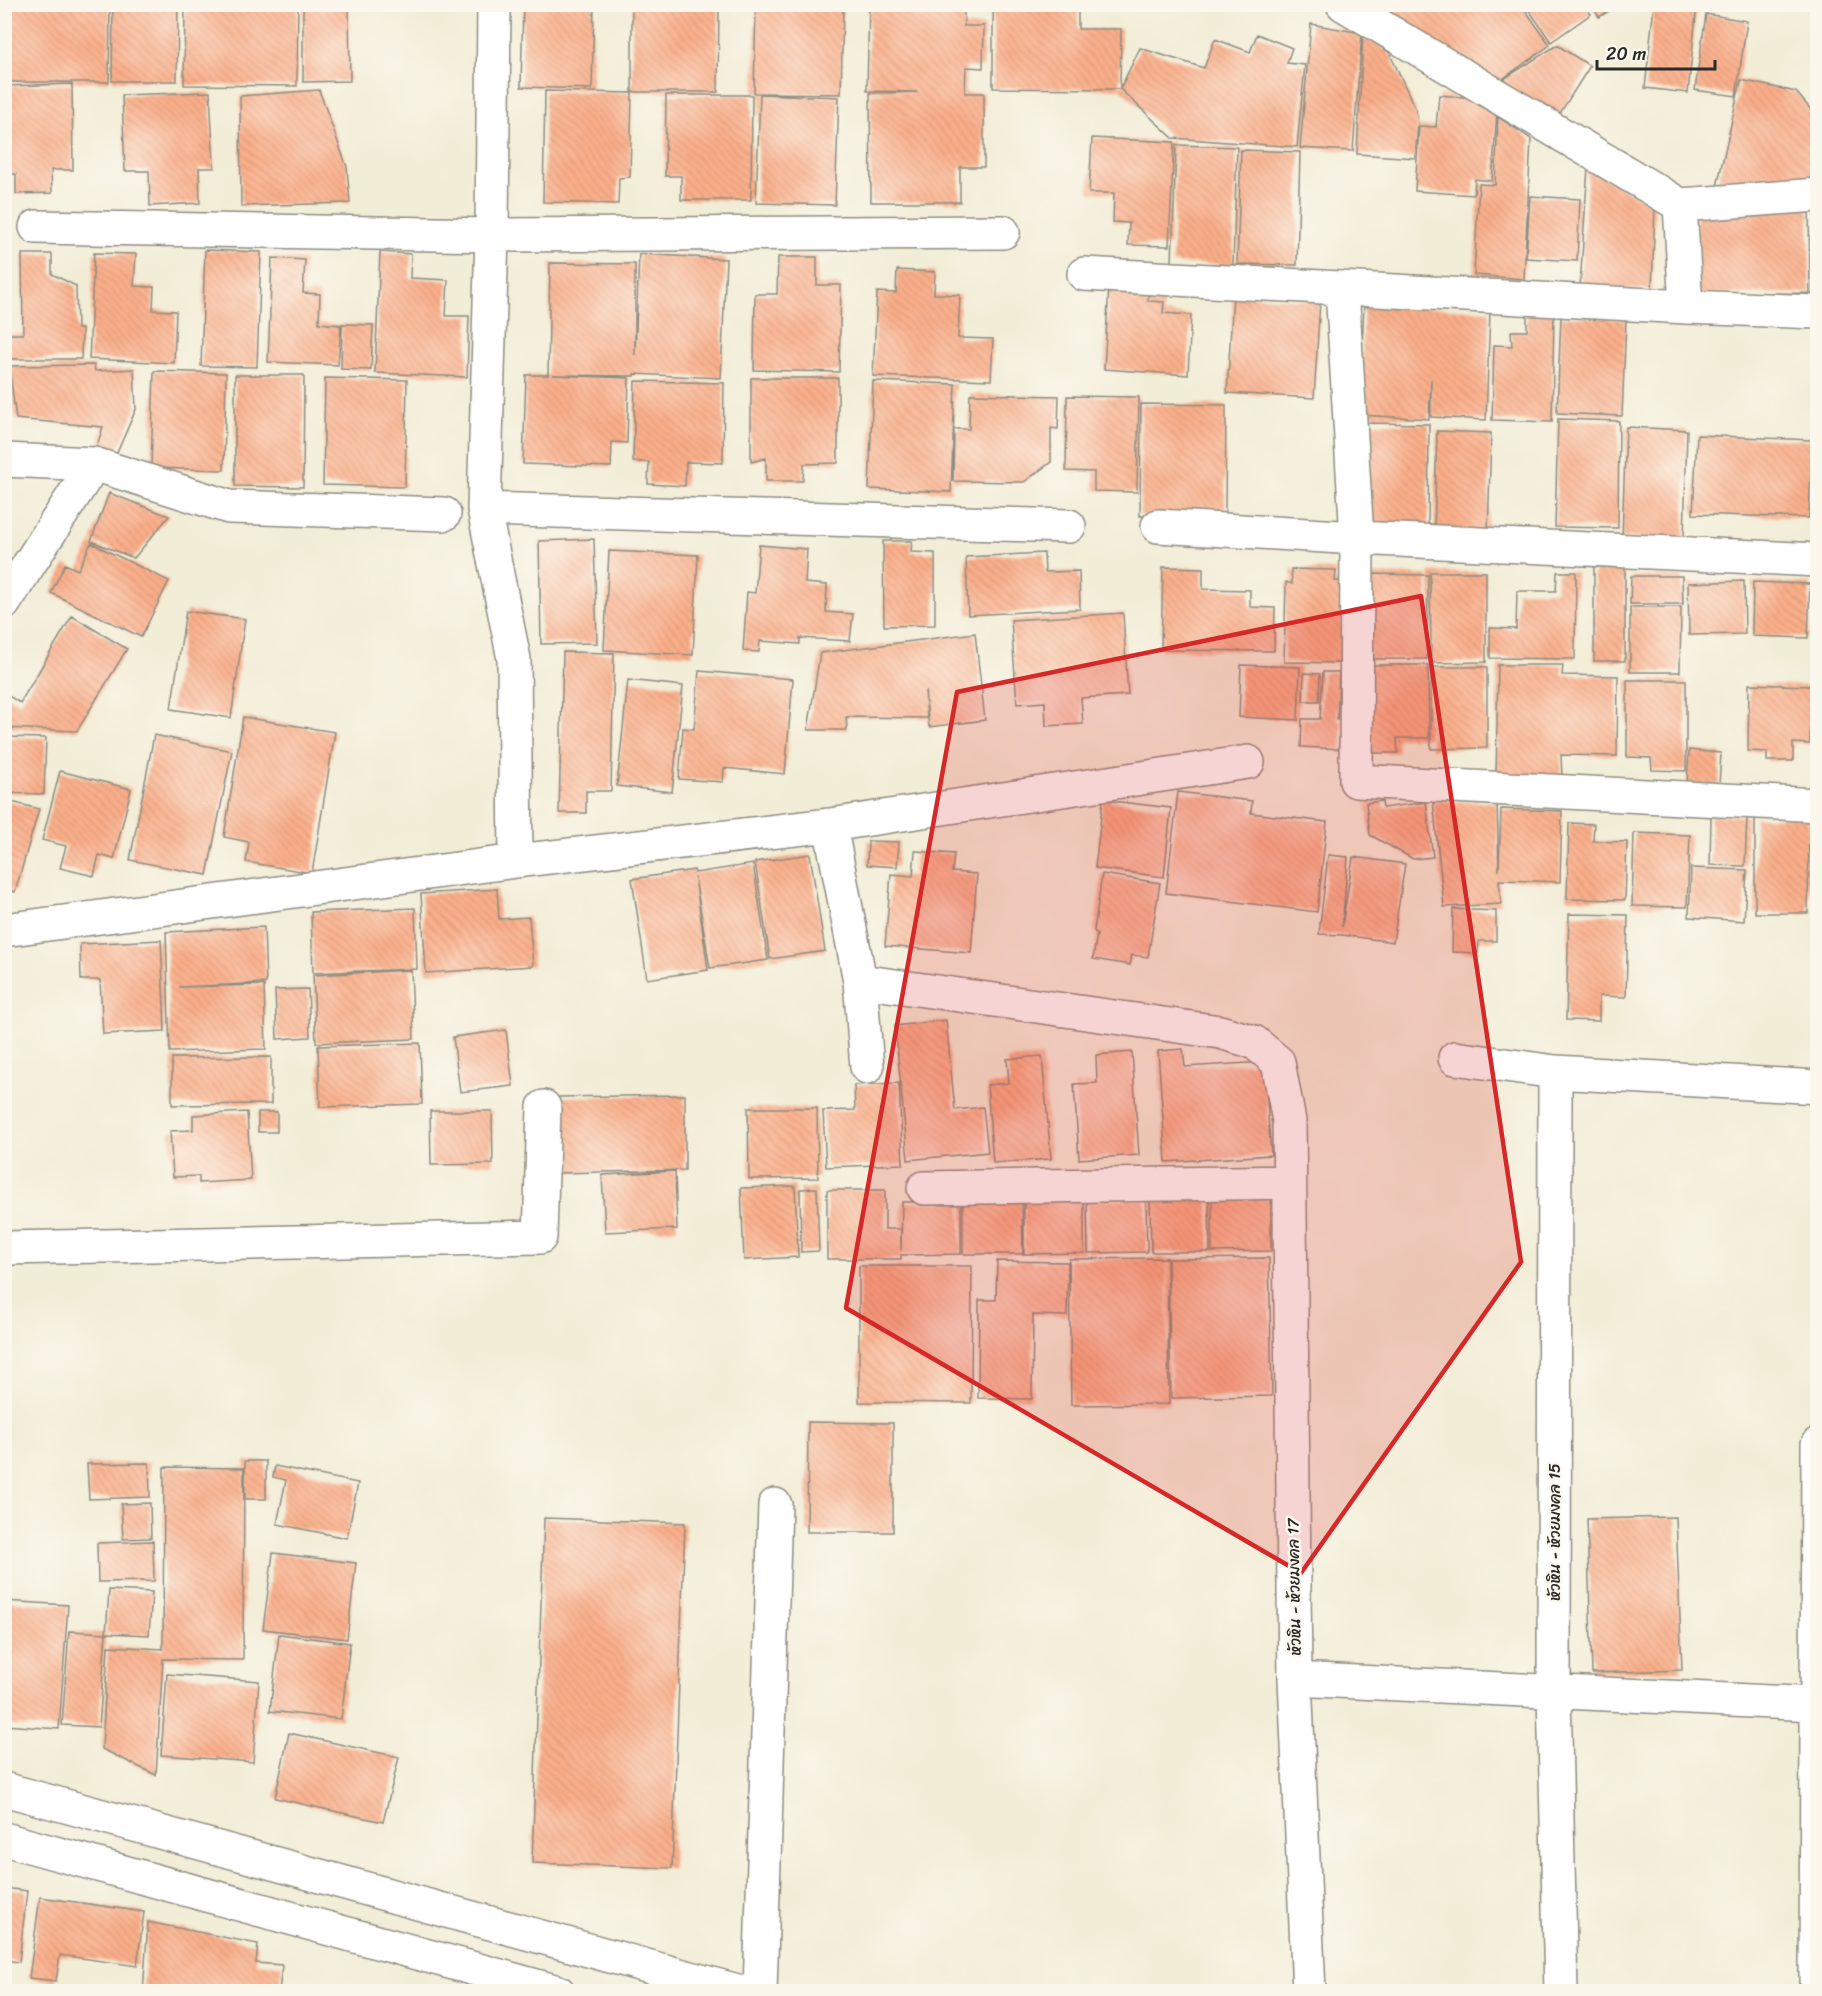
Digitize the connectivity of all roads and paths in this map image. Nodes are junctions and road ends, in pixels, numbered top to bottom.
1 (494, 4) edge
2 (1358, 8) edge
3 (1818, 195) edge
4 (1680, 205) junction
5 (36, 226) dead end
6 (1003, 231) dead end
7 (492, 235) junction
8 (1084, 274) dead end
9 (1342, 288) junction
10 (1686, 307) junction
11 (1818, 312) edge
12 (6, 453) edge
13 (94, 464) junction
14 (484, 509) junction
15 (444, 514) dead end
16 (1069, 526) dead end
17 (1158, 526) dead end
18 (1357, 538) junction
19 (1818, 560) edge
20 (4, 603) edge
21 (1248, 762) dead end
22 (1818, 805) edge
23 (830, 825) junction
24 (516, 861) junction
25 (4, 930) edge
26 (860, 981) junction
27 (1455, 1058) dead end
28 (867, 1067) dead end
29 (1555, 1072) junction
30 (1818, 1087) edge
31 (544, 1107) dead end
32 (1289, 1182) junction
33 (924, 1188) dead end
34 (4, 1248) edge
35 (1818, 1444) edge
36 (775, 1505) dead end
37 (1295, 1679) junction
38 (1554, 1691) junction
39 (1815, 1704) junction
40 (4, 1789) edge
41 (4, 1839) edge
42 (558, 1992) edge
43 (741, 1992) edge
44 (760, 1992) edge
45 (1309, 1992) edge
46 (1562, 1992) edge
47 (1815, 1992) edge

1 - 7 street
2 - 4 street
3 - 4 street
4 - 10 street
5 - 7 street
6 - 7 street
7 - 14 street
8 - 9 street
9 - 10 street
9 - 18 street
10 - 11 street
12 - 13 street
13 - 15 street
13 - 20 street
14 - 16 street
14 - 24 street
17 - 18 street
18 - 19 street
18 - 22 street
21 - 23 street
23 - 24 street
23 - 26 street
24 - 25 street
26 - 28 street
26 - 32 street, หัวหิน - ห้วยมงคล 17
27 - 29 street
29 - 30 street
29 - 38 street, หัวหิน - ห้วยมงคล 15
31 - 34 street
32 - 33 street
32 - 37 street, หัวหิน - ห้วยมงคล 17
35 - 39 street
36 - 44 street
37 - 38 street
37 - 45 street, หัวหิน - ห้วยมงคล 17
38 - 39 street
38 - 46 street, หัวหิน - ห้วยมงคล 15
39 - 47 street
40 - 43 street
41 - 42 street

